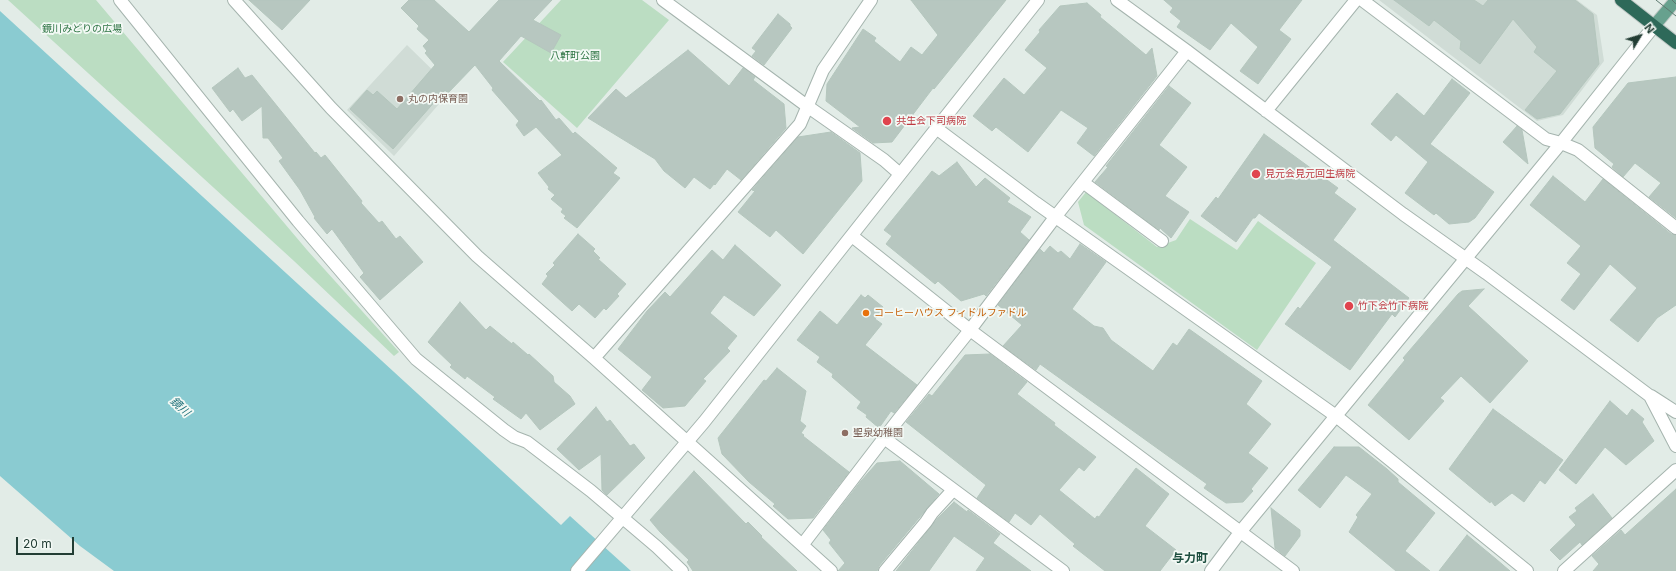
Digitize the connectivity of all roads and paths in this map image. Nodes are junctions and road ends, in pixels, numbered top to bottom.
1 (120, 0) edge
2 (234, 0) edge
3 (663, 0) edge
4 (872, 0) edge
5 (1038, 0) edge
6 (1117, 0) edge
7 (1356, 0) edge
8 (1362, 0) edge
9 (1621, 0) edge
10 (1676, 0) edge
11 (1654, 26) junction
12 (1676, 43) edge
13 (1187, 51) junction
14 (807, 106) junction
15 (1266, 110) junction
16 (936, 128) junction
17 (1561, 143) junction
18 (900, 174) junction
19 (1084, 182) junction
20 (1056, 216) junction
21 (1676, 228) edge
22 (852, 236) junction
23 (1162, 240) dead end
24 (1466, 259) junction
25 (970, 330) junction
26 (594, 358) junction
27 (1650, 396) junction
28 (1676, 412) edge
29 (1336, 416) junction
30 (884, 438) junction
31 (688, 443) junction
32 (1676, 446) edge
33 (1676, 470) edge
34 (953, 490) junction
35 (623, 519) junction
36 (1241, 531) junction
37 (802, 544) junction
38 (577, 571) edge
39 (682, 571) edge
40 (831, 571) edge
41 (885, 571) edge
42 (1063, 571) edge
43 (1211, 571) edge
44 (1293, 571) edge
45 (1527, 571) edge
46 (1564, 571) edge

1 - 35 street
2 - 26 street
3 - 14 street
4 - 14 street
5 - 16 street
6 - 13 street
7 - 15 street
8 - 17 street
9 - 11 highway
10 - 11 main road
11 - 12 highway
11 - 17 street
13 - 15 street
13 - 19 street
14 - 18 street
14 - 26 street
15 - 24 street
16 - 18 street
16 - 20 street
17 - 21 street
17 - 24 street
18 - 22 street
19 - 20 street
19 - 23 street
20 - 25 street
20 - 29 street
22 - 25 street
22 - 31 street
24 - 27 street
24 - 29 street
25 - 30 street
25 - 36 street
26 - 31 street
27 - 28 street
27 - 32 street
29 - 36 street
29 - 45 street
30 - 34 street
30 - 37 street
31 - 35 street
31 - 37 street
33 - 46 street
34 - 41 street
34 - 42 street
35 - 38 street
35 - 39 street
36 - 43 street
36 - 44 street
37 - 40 street

